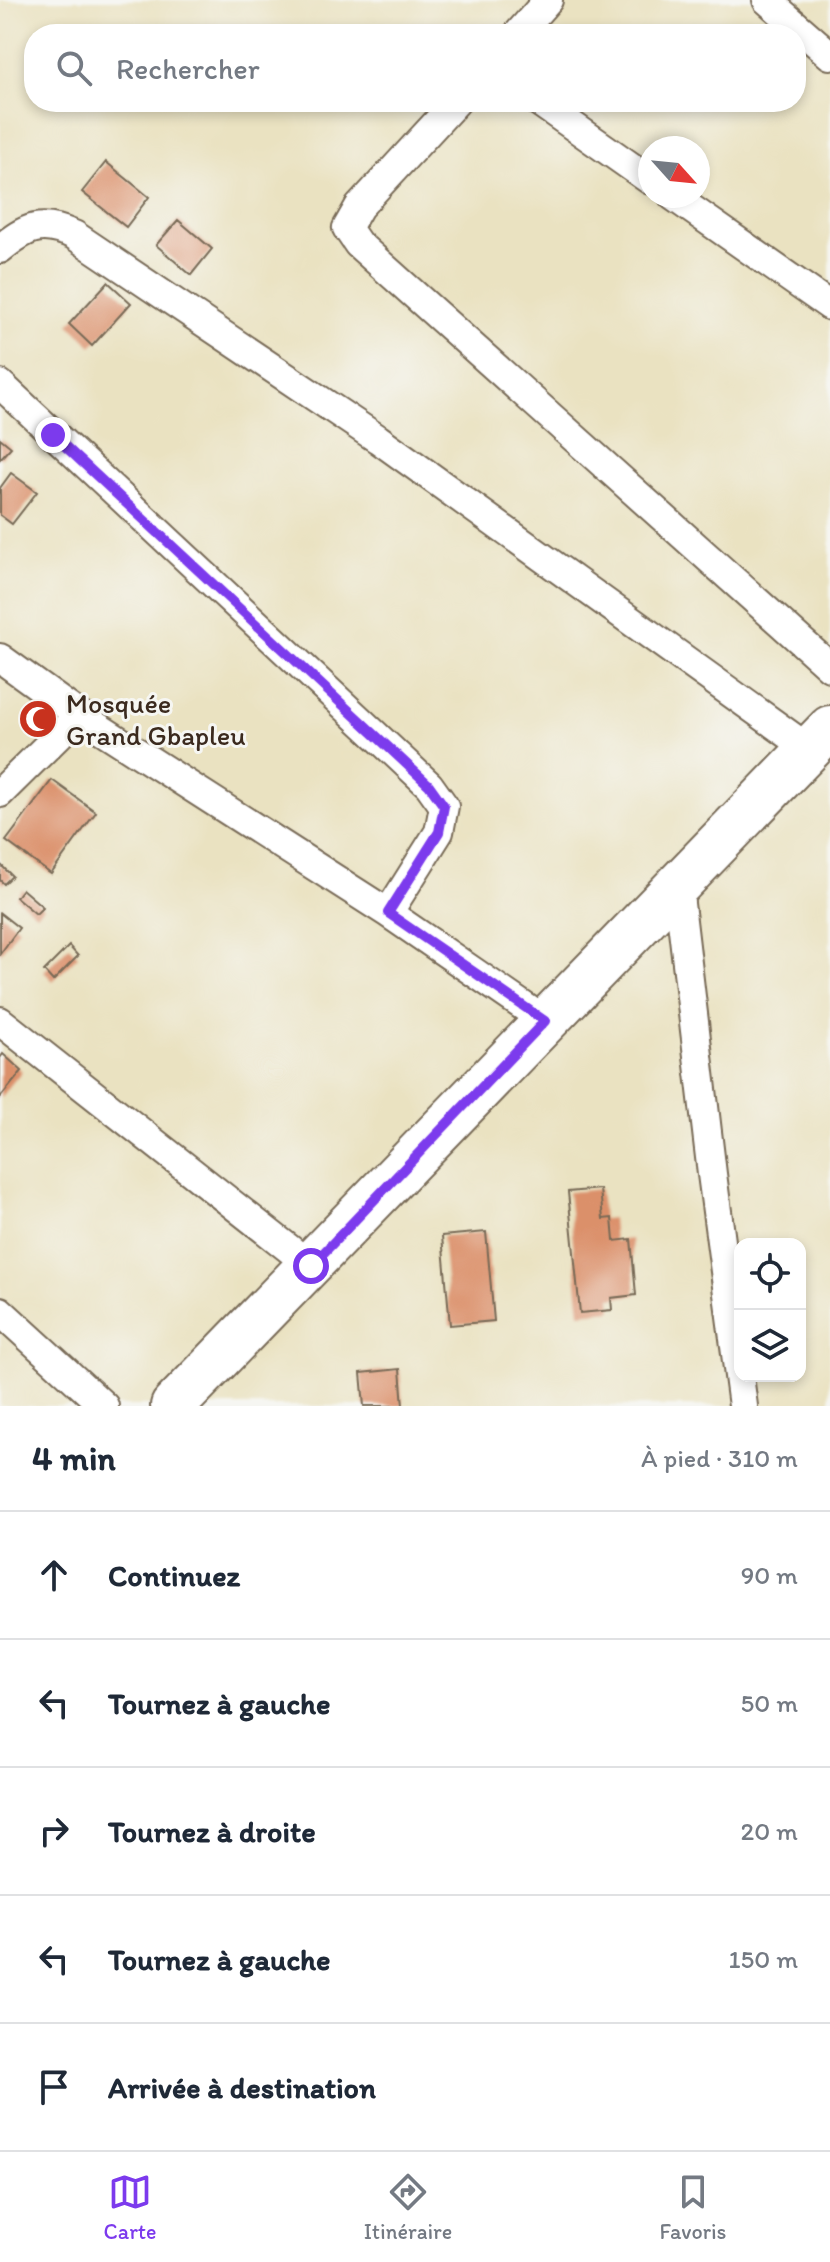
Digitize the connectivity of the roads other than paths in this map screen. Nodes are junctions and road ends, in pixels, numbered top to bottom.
1 (548, 0) edge
2 (767, 0) edge
3 (527, 24) edge
4 (794, 24) edge
5 (806, 34) edge
6 (830, 55) edge
7 (447, 112) edge
8 (553, 112) edge
9 (638, 172) edge
10 (690, 208) edge
11 (0, 249) edge
12 (830, 306) edge
13 (0, 384) edge
14 (0, 658) edge
15 (830, 667) edge
16 (79, 715) junction
17 (819, 738) edge
18 (0, 793) edge
19 (678, 887) junction
20 (388, 913) junction
21 (0, 1021) edge
22 (545, 1021) junction
23 (311, 1266) junction
24 (0, 1311) edge
25 (104, 1406) edge
26 (173, 1406) edge
27 (743, 1406) edge

1 - 3 street
2 - 4 street
5 - 6 street
7 - 15 street
8 - 9 street
10 - 12 street
11 - 17 street
13 - 20 street
14 - 16 street
16 - 18 street
16 - 20 street
17 - 19 main road
19 - 22 main road
19 - 27 street
20 - 22 street
21 - 23 street
22 - 23 main road
23 - 26 main road
24 - 25 street

